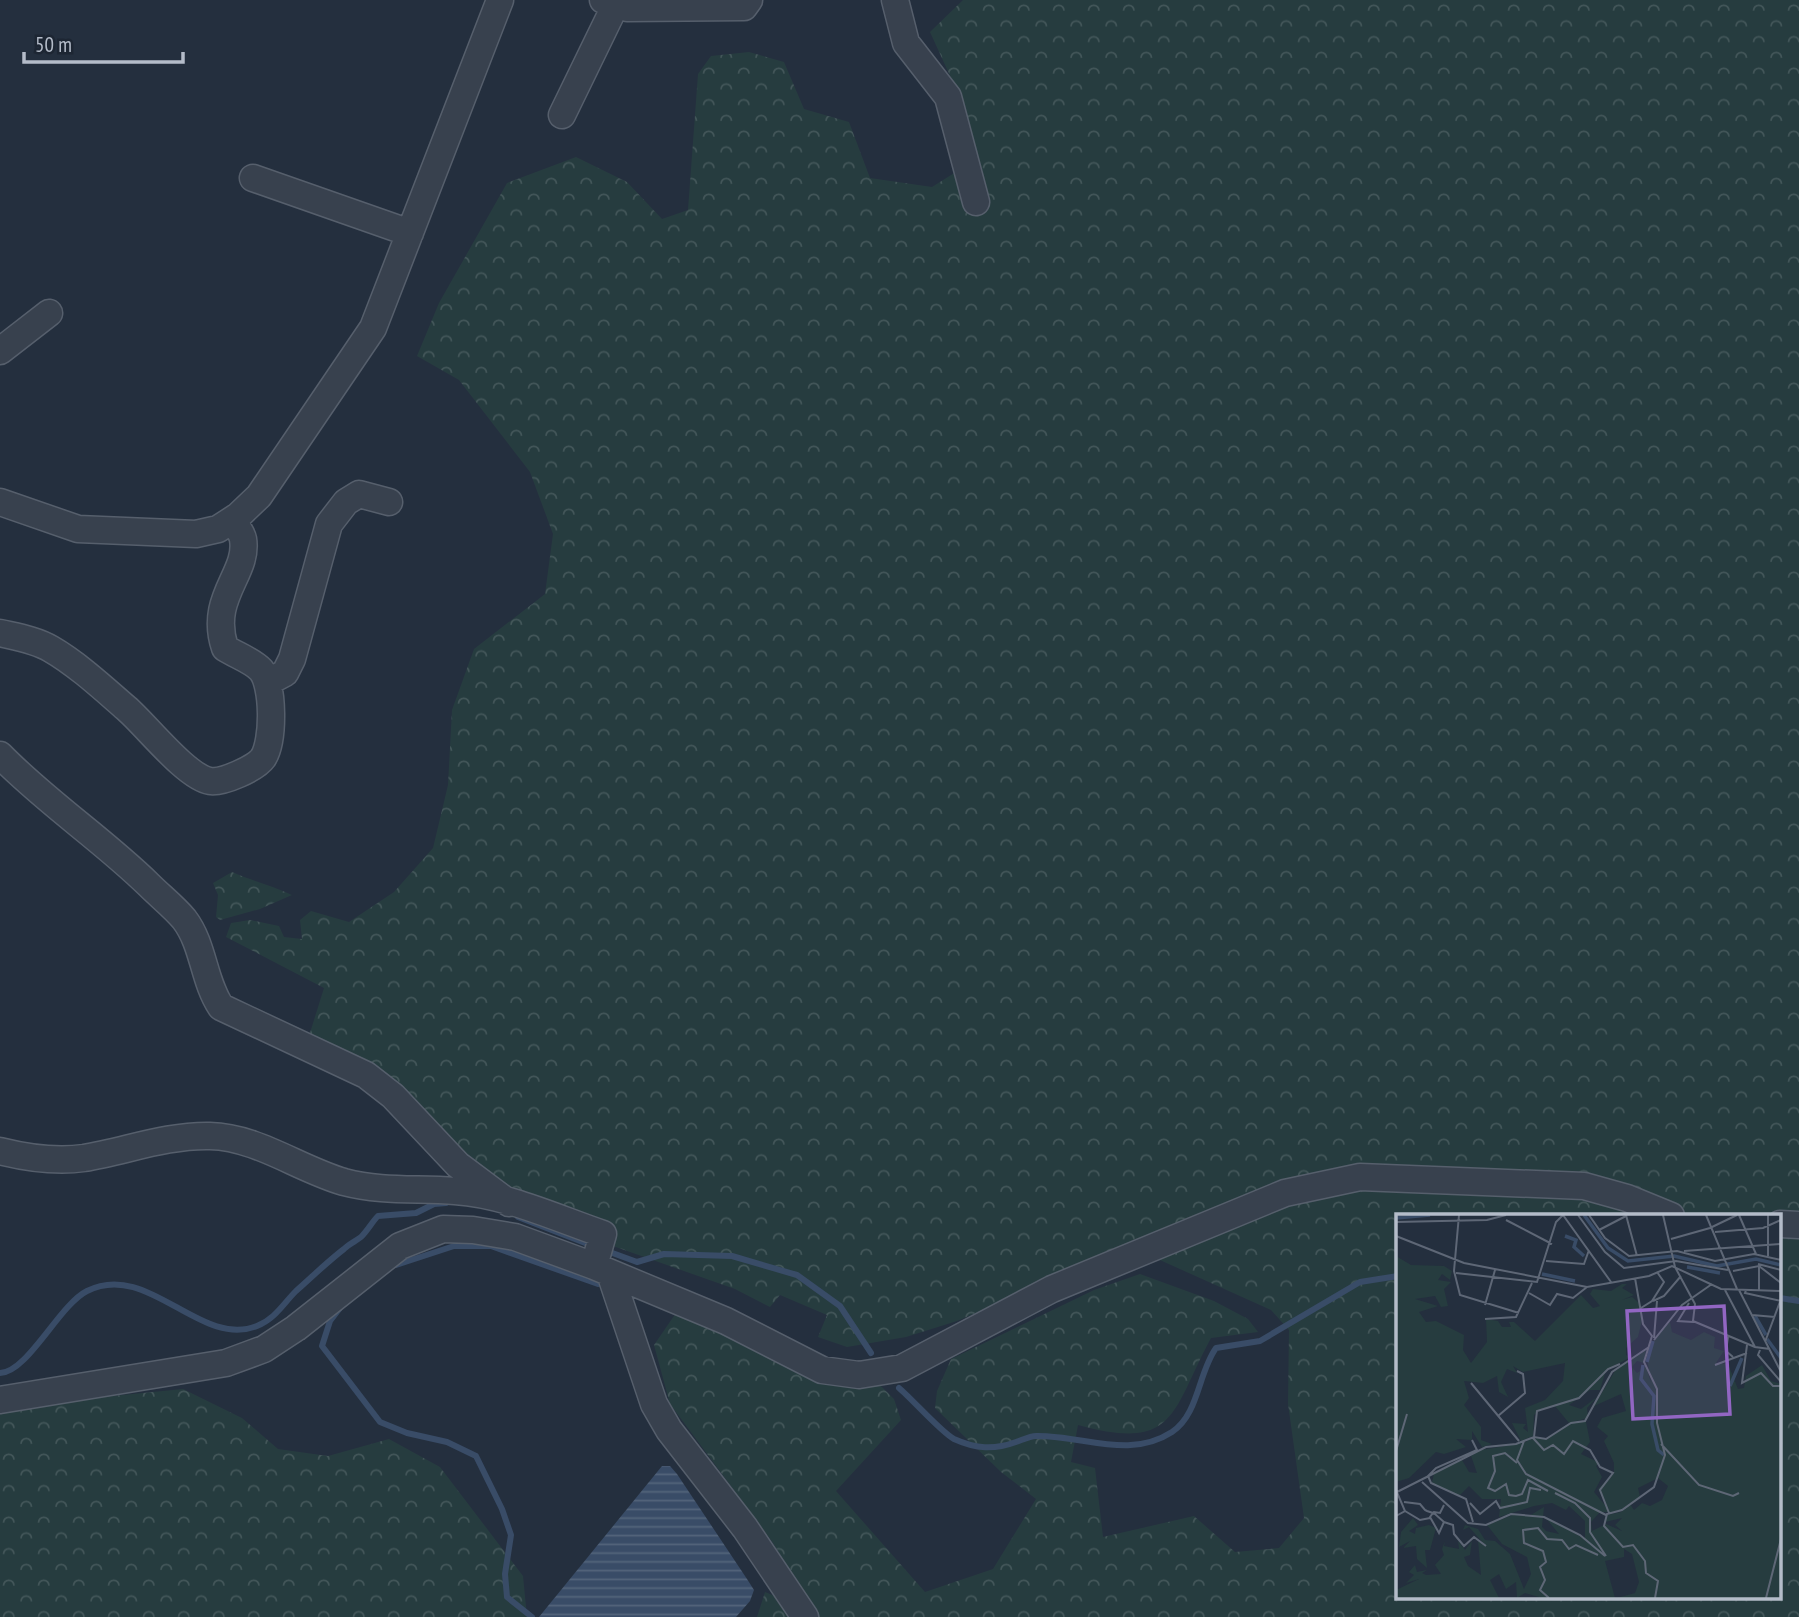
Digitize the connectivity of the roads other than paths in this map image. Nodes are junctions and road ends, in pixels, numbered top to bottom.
1 (500, 0) edge
2 (749, 0) edge
3 (895, 0) edge
4 (610, 2) edge
5 (562, 115) dead end
6 (253, 178) dead end
7 (976, 202) dead end
8 (410, 233) junction
9 (49, 313) dead end
10 (0, 351) edge
11 (0, 502) edge
12 (389, 502) dead end
13 (232, 520) junction
14 (0, 633) edge
15 (268, 682) junction
16 (0, 755) edge
17 (0, 1151) edge
18 (509, 1203) junction
19 (428, 1209) junction
20 (1666, 1214) edge
21 (601, 1258) junction
22 (0, 1400) edge
23 (805, 1617) edge

1 - 8 street
2 - 4 street
3 - 7 street
4 - 5 street
6 - 8 street
8 - 13 street
9 - 10 street
11 - 13 street
12 - 15 street
13 - 15 street
14 - 15 street
16 - 18 street
17 - 19 street
18 - 19 street
18 - 21 street
19 - 21 street
19 - 22 street
20 - 21 street
21 - 23 street

